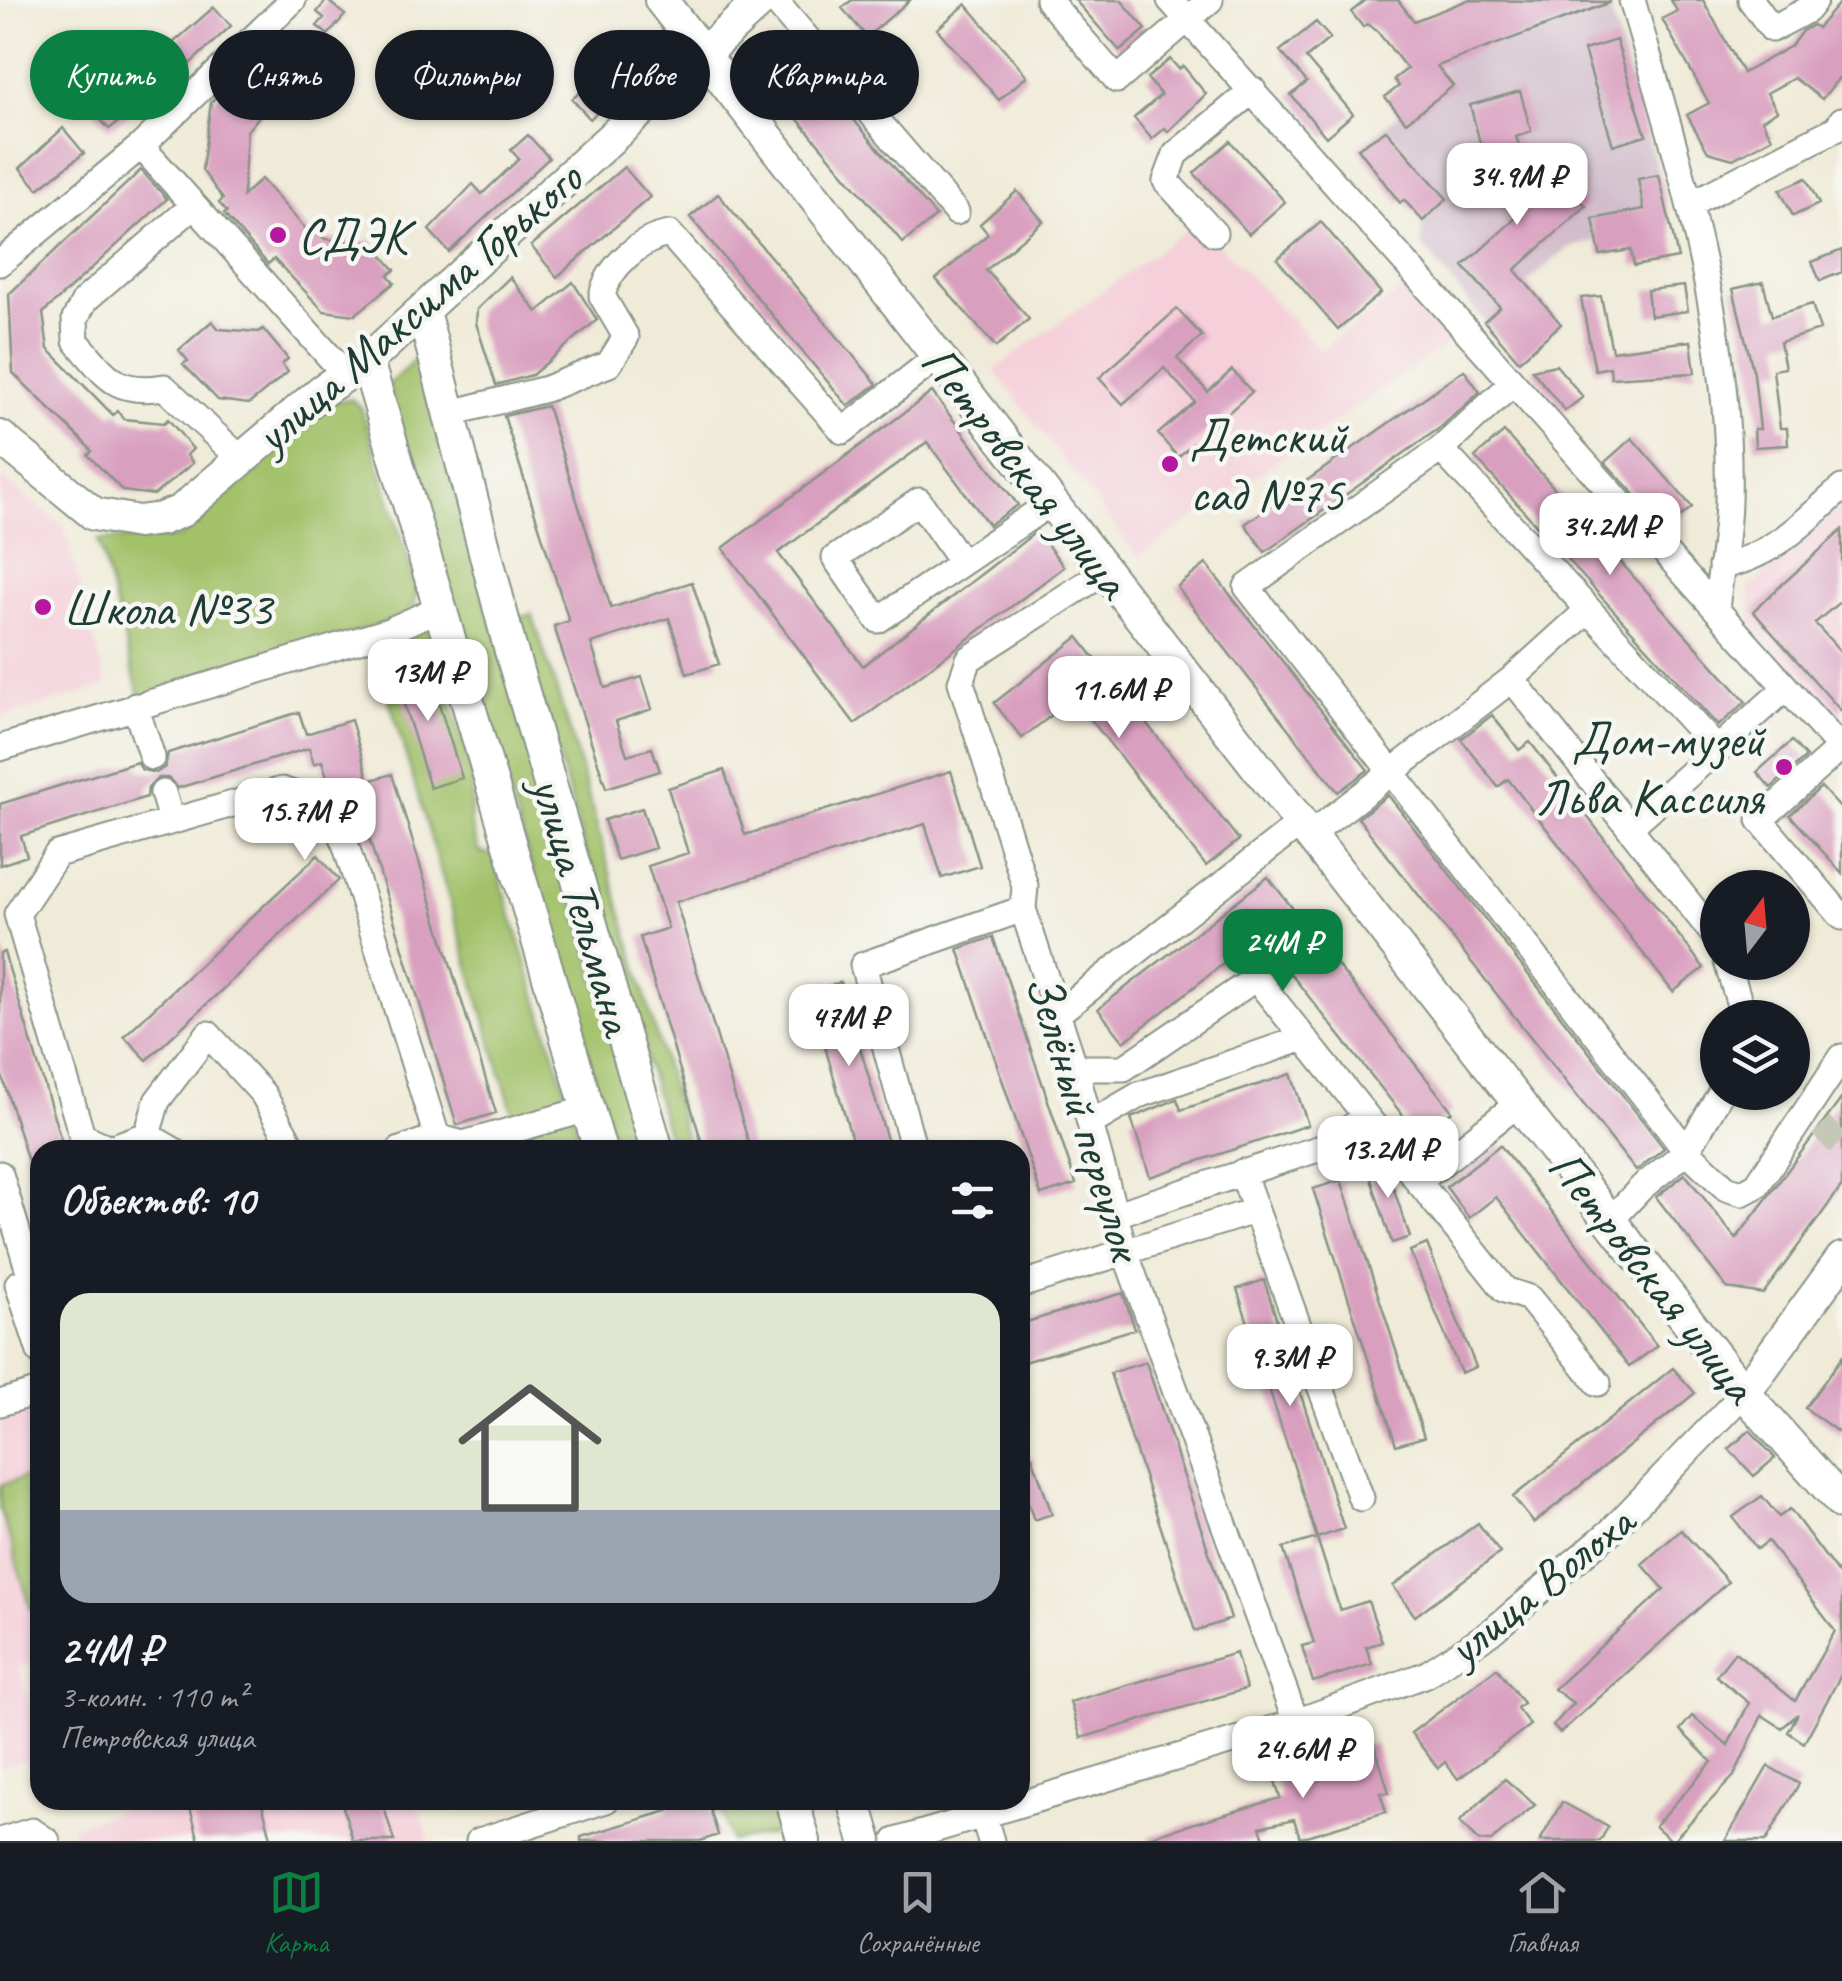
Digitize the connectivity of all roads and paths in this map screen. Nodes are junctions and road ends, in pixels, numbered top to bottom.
1 (293, 0) edge
2 (661, 0) edge
3 (762, 0) edge
4 (774, 0) edge
5 (1048, 0) edge
6 (1210, 0) edge
7 (1632, 0) edge
8 (1752, 0) edge
9 (1815, 0) edge
10 (1179, 9) edge
11 (684, 30) edge
12 (710, 45) edge
13 (710, 65) edge
14 (1252, 90) junction
15 (629, 120) edge
16 (1842, 120) edge
17 (141, 146) junction
18 (1691, 204) junction
19 (192, 207) junction
20 (956, 212) dead end
21 (1214, 233) dead end
22 (0, 263) edge
23 (424, 311) junction
24 (937, 357) junction
25 (356, 368) junction
26 (1513, 382) junction
27 (447, 414) junction
28 (0, 437) edge
29 (1440, 450) junction
30 (240, 459) junction
31 (1842, 488) edge
32 (1052, 502) junction
33 (962, 564) junction
34 (1721, 566) junction
35 (1106, 571) junction
36 (440, 608) junction
37 (1716, 609) junction
38 (1586, 612) junction
39 (1512, 679) junction
40 (1786, 688) junction
41 (136, 706) junction
42 (0, 748) edge
43 (1841, 749) edge
44 (1718, 750) junction
45 (152, 757) dead end
46 (1394, 773) junction
47 (163, 792) dead end
48 (171, 820) junction
49 (1631, 826) junction
50 (1305, 829) junction
51 (1023, 909) junction
52 (1700, 916) edge
53 (1842, 917) edge
54 (1057, 1014) junction
55 (1304, 1038) junction
56 (1842, 1057) edge
57 (1075, 1068) junction
58 (1519, 1103) junction
59 (588, 1109) junction
60 (1711, 1110) edge
61 (1366, 1116) junction
62 (1090, 1122) junction
63 (146, 1134) junction
64 (437, 1137) junction
65 (91, 1140) edge
66 (131, 1140) edge
67 (156, 1140) edge
68 (288, 1140) edge
69 (430, 1140) edge
70 (448, 1140) edge
71 (476, 1140) edge
72 (597, 1140) edge
73 (654, 1140) edge
74 (911, 1140) edge
75 (1687, 1151) junction
76 (1242, 1172) junction
77 (0, 1174) edge
78 (1418, 1182) junction
79 (1254, 1212) junction
80 (1116, 1214) junction
81 (1610, 1221) junction
82 (1125, 1252) junction
83 (1842, 1259) edge
84 (22, 1281) edge
85 (1030, 1282) edge
86 (30, 1313) edge
87 (1598, 1383) dead end
88 (1744, 1393) junction
89 (30, 1395) edge
90 (0, 1403) edge
91 (1361, 1498) dead end
92 (1842, 1503) edge
93 (1296, 1722) junction
94 (1030, 1801) edge
95 (539, 1810) edge
96 (795, 1810) edge
97 (857, 1810) edge
98 (1000, 1810) edge
99 (983, 1815) junction
100 (0, 1841) edge
101 (47, 1841) edge
102 (479, 1841) edge
103 (804, 1841) edge
104 (866, 1841) edge
105 (896, 1841) edge
106 (991, 1841) edge

1 - 17 street
2 - 11 main road, Петровская улица
3 - 12 main road, улица Максима Горького
4 - 20 street
5 - 10 street
6 - 10 street
7 - 18 street
8 - 9 street
10 - 14 street
13 - 24 main road, Петровская улица
14 - 21 street
14 - 26 street
15 - 23 main road, улица Максима Горького
16 - 18 street
17 - 19 street
17 - 22 street
18 - 34 street
19 - 25 street
19 - 30 street
23 - 25 main road, улица Максима Горького
23 - 27 main road, улица Тельмана
24 - 27 street
24 - 32 main road, Петровская улица
25 - 30 main road, улица Максима Горького
25 - 36 main road, улица Тельмана
26 - 29 street
26 - 37 street
27 - 73 main road, улица Тельмана
28 - 30 main road, улица Максима Горького
29 - 38 street
29 - 46 street
31 - 34 street
32 - 33 street
32 - 35 main road, Петровская улица
33 - 33 street
34 - 37 street
35 - 50 main road, Петровская улица
35 - 51 street, Зелёный переулок
36 - 41 street
36 - 59 main road, улица Тельмана
37 - 40 street
38 - 39 street
38 - 44 street
39 - 46 street
39 - 49 street
40 - 43 street
40 - 44 street
41 - 42 street
41 - 45 street
43 - 53 street
44 - 49 street
46 - 50 street
46 - 75 street
47 - 48 street
48 - 64 street
48 - 65 street
49 - 52 street
50 - 54 street
50 - 58 main road, Петровская улица
51 - 54 street, Зелёный переулок
51 - 74 street
54 - 57 street, Зелёный переулок
55 - 57 street
55 - 61 street
55 - 62 street
56 - 75 street
57 - 62 street, Зелёный переулок
58 - 78 street
58 - 81 main road, Петровская улица
59 - 71 street
59 - 72 main road, улица Тельмана
60 - 75 street
61 - 76 street
61 - 78 street
62 - 80 street, Зелёный переулок
63 - 66 street
63 - 67 street
63 - 68 street
64 - 69 street
64 - 70 street
75 - 81 street
76 - 79 street
76 - 80 street
77 - 84 street
78 - 87 street
79 - 82 street
79 - 91 street
80 - 82 street, Зелёный переулок
81 - 88 main road, Петровская улица
82 - 85 street
82 - 93 street, Зелёный переулок
83 - 88 main road
84 - 86 street
88 - 92 main road, Петровская улица
88 - 93 street, улица Волоха
89 - 90 street
93 - 94 street, улица Волоха
95 - 102 street
96 - 103 main road
97 - 104 main road
98 - 99 street, улица Волоха
99 - 105 street, улица Волоха
99 - 106 street
100 - 101 street

